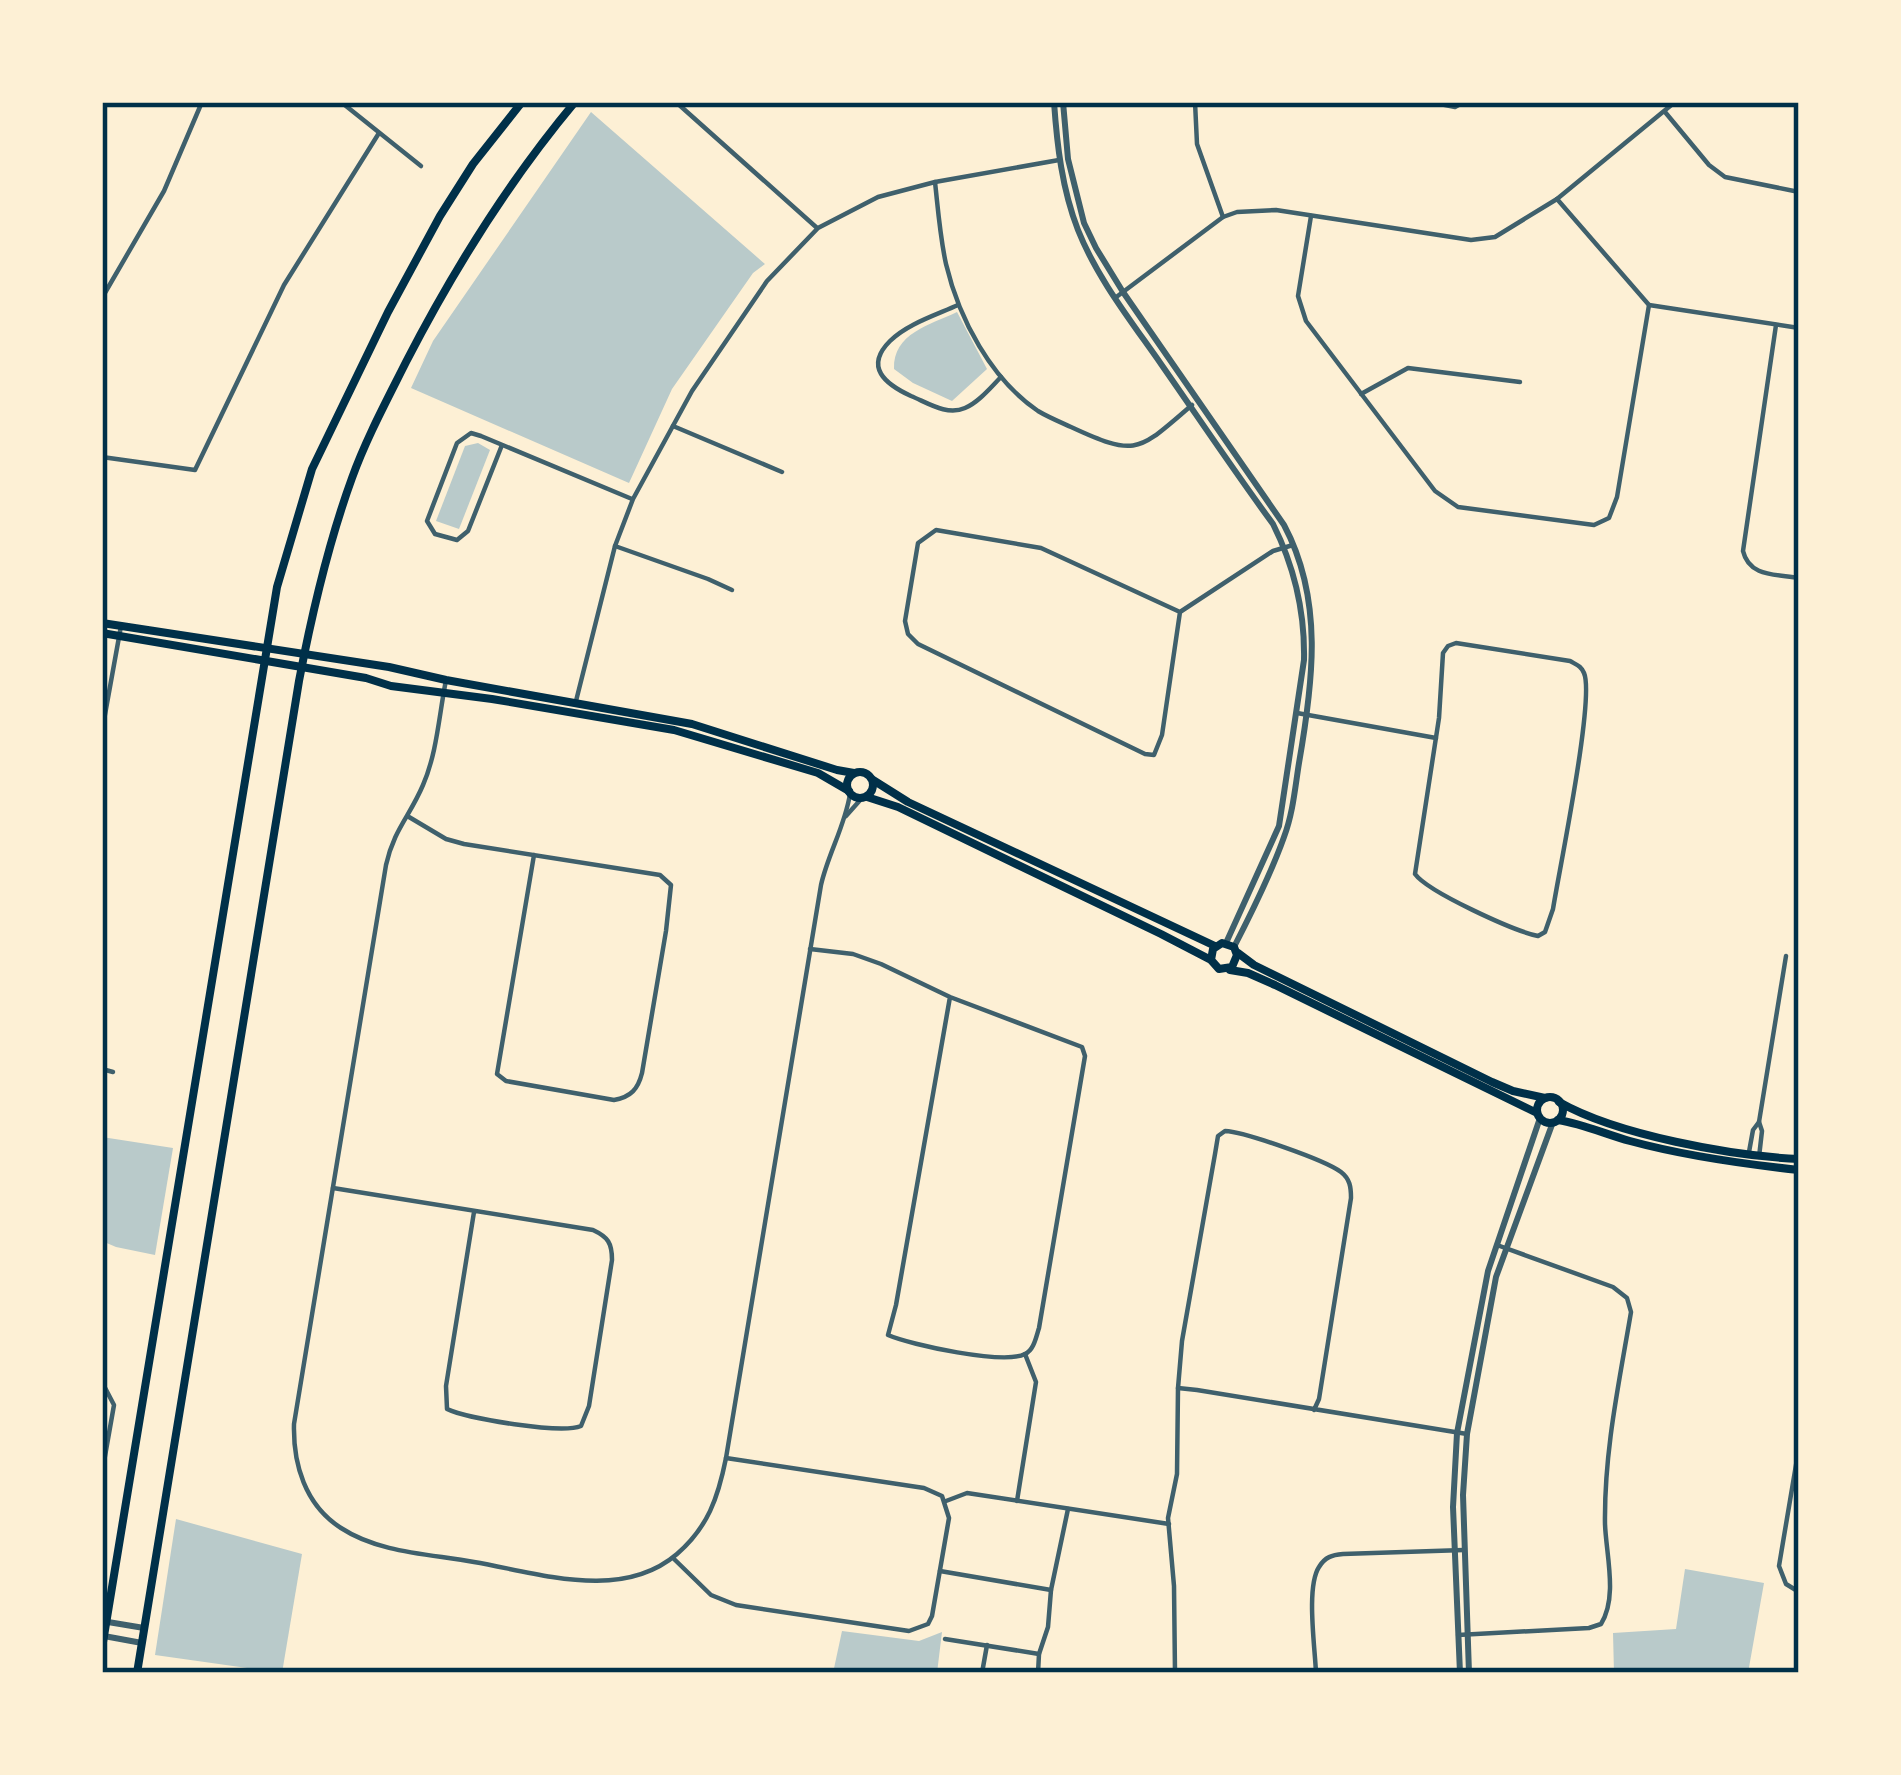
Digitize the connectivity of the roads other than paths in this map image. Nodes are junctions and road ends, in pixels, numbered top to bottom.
1 (202, 102) edge
2 (341, 102) edge
3 (522, 102) edge
4 (574, 102) edge
5 (1054, 102) edge
6 (1064, 102) edge
7 (1195, 102) edge
8 (1430, 102) edge
9 (1464, 102) edge
10 (1676, 102) edge
11 (677, 103) edge
12 (1665, 112) junction
13 (379, 133) junction
14 (1063, 160) junction
15 (421, 166) dead end
16 (935, 182) junction
17 (1799, 192) edge
18 (1557, 199) junction
19 (1311, 216) junction
20 (1223, 217) junction
21 (818, 228) junction
22 (1119, 295) junction
23 (102, 298) edge
24 (960, 304) junction
25 (1649, 305) junction
26 (1776, 325) junction
27 (1799, 328) edge
28 (1001, 377) junction
29 (1520, 382) dead end
30 (1361, 394) junction
31 (1194, 404) junction
32 (674, 426) junction
33 (502, 445) junction
34 (102, 457) edge
35 (782, 472) dead end
36 (633, 499) junction
37 (615, 546) junction
38 (1288, 546) junction
39 (1799, 578) edge
40 (732, 590) dead end
41 (1180, 612) junction
42 (102, 623) edge
43 (120, 631) junction
44 (102, 633) edge
45 (265, 650) junction
46 (304, 656) junction
47 (263, 662) junction
48 (302, 668) junction
49 (446, 680) junction
50 (443, 692) junction
51 (575, 707) junction
52 (1298, 713) junction
53 (1307, 715) junction
54 (102, 730) edge
55 (1436, 738) junction
56 (854, 773) junction
57 (873, 780) junction
58 (849, 793) junction
59 (864, 798) junction
60 (407, 815) junction
61 (846, 816) junction
62 (534, 855) junction
63 (1228, 947) junction
64 (810, 949) junction
65 (1786, 956) dead end
66 (1211, 959) junction
67 (1223, 970) junction
68 (950, 997) junction
69 (102, 1070) edge
70 (113, 1072) dead end
71 (1545, 1098) junction
72 (1559, 1102) junction
73 (1538, 1116) junction
74 (1555, 1121) junction
75 (1753, 1159) junction
76 (1799, 1159) edge
77 (1799, 1170) edge
78 (333, 1188) junction
79 (474, 1212) junction
80 (1501, 1247) junction
81 (1025, 1354) junction
82 (102, 1382) edge
83 (1178, 1388) junction
84 (1314, 1410) junction
85 (1456, 1433) junction
86 (1467, 1434) junction
87 (1799, 1447) edge
88 (725, 1458) junction
89 (102, 1473) edge
90 (1016, 1501) junction
91 (946, 1502) junction
92 (1068, 1509) junction
93 (1169, 1524) junction
94 (1459, 1550) junction
95 (673, 1558) junction
96 (940, 1571) junction
97 (1051, 1589) junction
98 (1799, 1592) edge
99 (104, 1621) edge
100 (145, 1628) junction
101 (1463, 1635) junction
102 (103, 1636) edge
103 (945, 1639) dead end
104 (142, 1643) junction
105 (987, 1646) junction
106 (102, 1648) edge
107 (1039, 1654) junction
108 (137, 1673) edge
109 (982, 1673) edge
110 (1038, 1673) edge
111 (1175, 1673) edge
112 (1316, 1673) edge
113 (1460, 1673) edge
114 (1469, 1673) edge

1 - 23 street
2 - 13 street
3 - 45 main road
4 - 46 main road
5 - 14 street
6 - 14 street
7 - 20 street
8 - 9 street
10 - 12 street
11 - 21 street
12 - 17 street
12 - 18 street
13 - 15 street
13 - 34 street
14 - 16 street
14 - 22 street
16 - 21 street
16 - 24 street
18 - 19 street
18 - 25 street
19 - 20 street
19 - 30 street
20 - 22 street
21 - 32 street
22 - 31 street
24 - 28 street
24 - 28 street
25 - 26 street
25 - 30 street
26 - 27 street
26 - 39 street
28 - 31 street
29 - 30 street
31 - 38 street
32 - 35 street
32 - 36 street
33 - 33 street
33 - 36 street
36 - 37 street
37 - 40 street
37 - 51 street
38 - 41 street
38 - 52 street
38 - 53 street
41 - 41 street
42 - 43 main road
43 - 44 main road
43 - 45 main road
43 - 47 main road
43 - 54 street
45 - 46 main road
45 - 47 main road
46 - 48 main road
46 - 49 main road
47 - 48 main road
47 - 99 main road
48 - 50 main road
48 - 100 main road
49 - 50 street
49 - 51 main road
50 - 51 main road
50 - 60 street
51 - 56 main road
51 - 58 main road
52 - 53 street
52 - 63 street
53 - 55 street
53 - 63 street
55 - 55 street
56 - 57 main road
56 - 58 main road
57 - 59 main road
57 - 63 main road
58 - 59 main road
58 - 61 street
59 - 61 street
59 - 66 main road
60 - 62 street
60 - 78 street
61 - 64 street
62 - 62 street
63 - 66 main road
63 - 67 main road
63 - 71 main road
64 - 68 street
64 - 88 street
65 - 75 street
66 - 67 main road
67 - 73 main road
68 - 81 street
68 - 81 street
69 - 70 street
71 - 72 main road
71 - 73 main road
72 - 74 main road
72 - 75 main road
73 - 74 main road
73 - 80 street
74 - 75 main road
74 - 80 street
75 - 76 main road
75 - 77 main road
78 - 79 street
78 - 95 street
79 - 79 street
80 - 85 street
80 - 86 street
80 - 101 street
81 - 90 street
82 - 89 street
83 - 84 street
83 - 84 street
83 - 93 street
84 - 85 street
85 - 86 street
85 - 94 street
86 - 94 street
87 - 98 street
88 - 91 street
88 - 95 street
90 - 91 street
90 - 92 street
91 - 96 street
92 - 93 street
92 - 97 street
93 - 111 street
94 - 101 street
94 - 112 street
95 - 96 street
96 - 97 street
97 - 107 street
99 - 100 street
99 - 102 main road
100 - 104 main road
101 - 113 street
101 - 114 street
102 - 104 street
102 - 106 main road
103 - 105 street
104 - 108 main road
105 - 107 street
105 - 109 street
107 - 110 street

